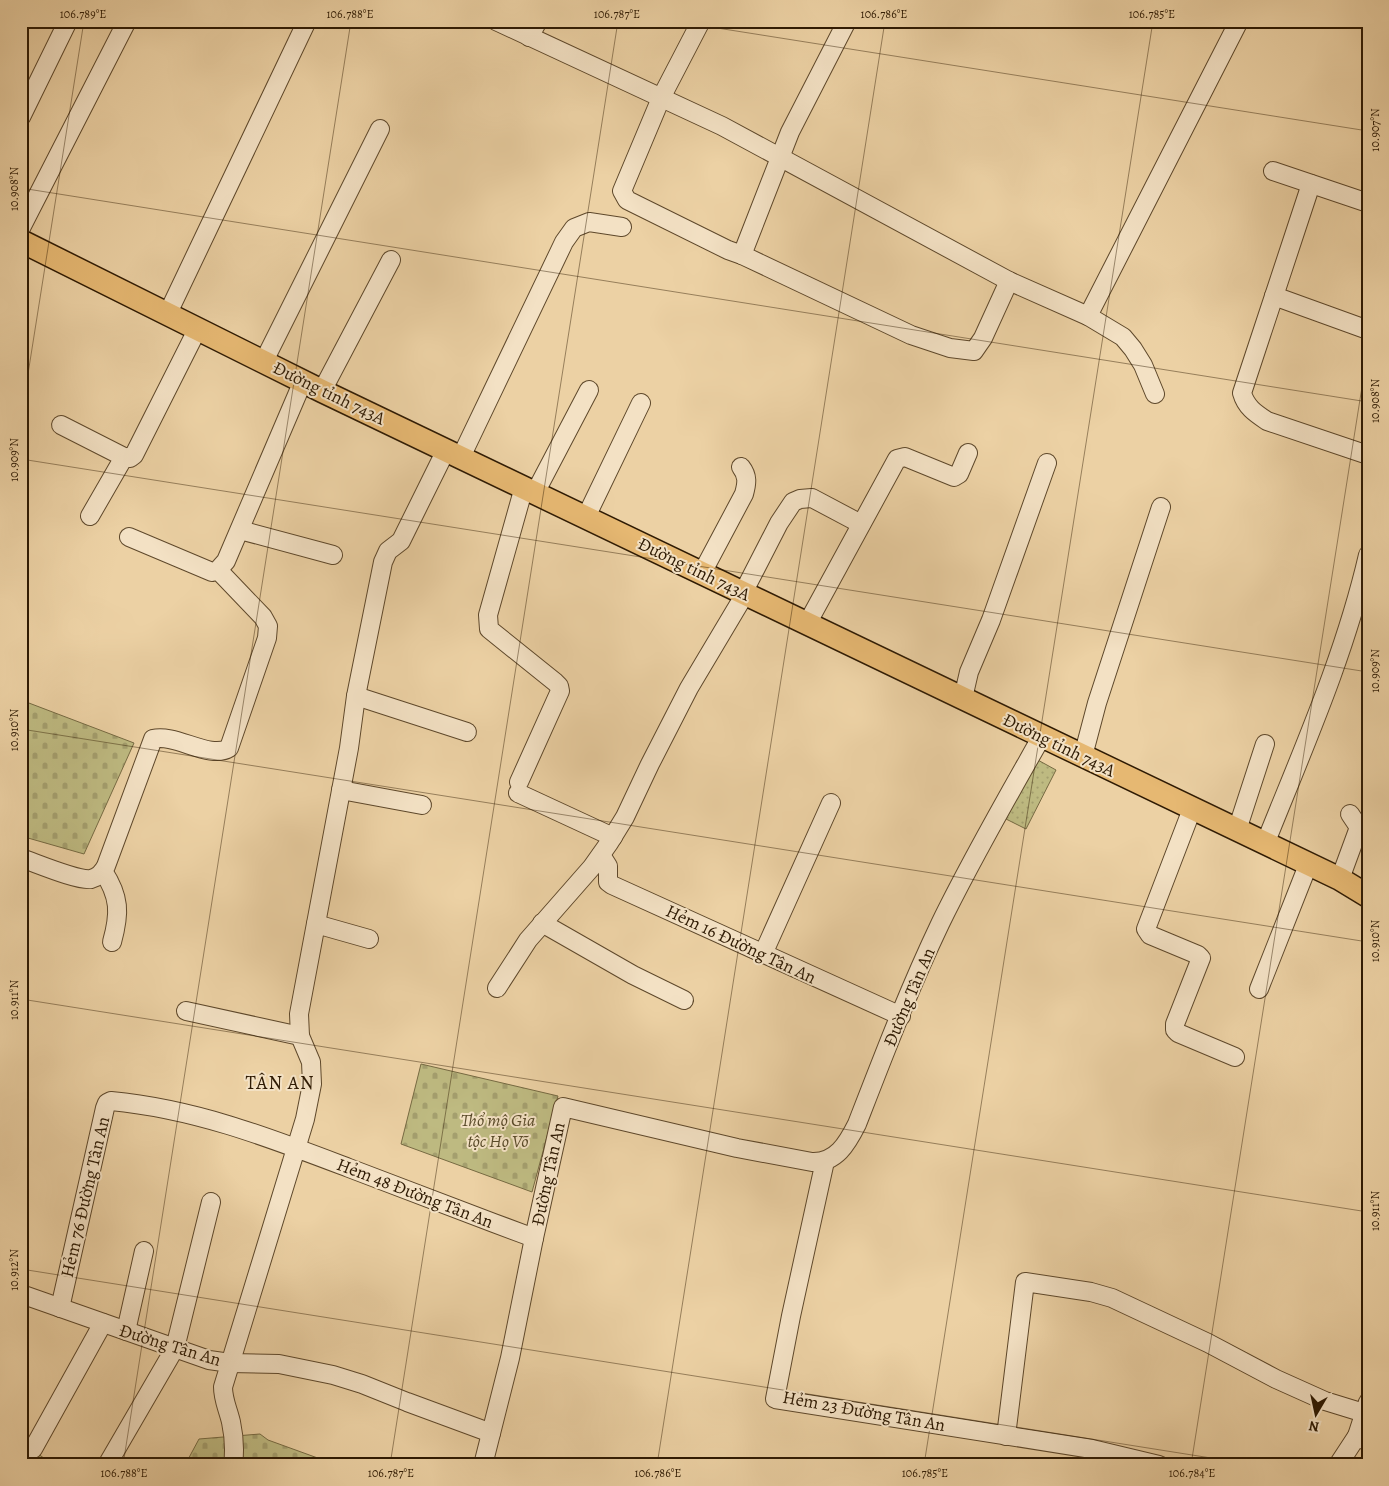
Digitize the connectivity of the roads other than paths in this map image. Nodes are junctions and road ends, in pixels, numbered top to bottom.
1 (68, 21) edge
2 (127, 21) edge
3 (307, 21) edge
4 (496, 21) edge
5 (538, 21) edge
6 (701, 21) edge
7 (847, 21) edge
8 (1239, 21) edge
9 (528, 37) junction
10 (661, 98) junction
11 (21, 117) edge
12 (380, 129) dead end
13 (781, 156) junction
14 (1273, 171) dead end
15 (1311, 184) junction
16 (1368, 203) edge
17 (622, 227) dead end
18 (21, 228) edge
19 (21, 241) edge
20 (742, 255) junction
21 (391, 260) dead end
22 (1009, 281) junction
23 (1274, 296) junction
24 (168, 313) junction
25 (1088, 316) junction
26 (198, 328) junction
27 (1368, 330) edge
28 (264, 361) junction
29 (313, 386) junction
30 (589, 390) dead end
31 (1155, 394) dead end
32 (641, 403) dead end
33 (61, 425) dead end
34 (454, 453) junction
35 (968, 453) dead end
36 (1368, 455) edge
37 (124, 458) junction
38 (1047, 463) dead end
39 (740, 467) dead end
40 (530, 490) junction
41 (1161, 507) dead end
42 (90, 516) dead end
43 (586, 517) junction
44 (861, 524) junction
45 (240, 530) junction
46 (129, 537) dead end
47 (333, 555) dead end
48 (1368, 555) edge
49 (218, 570) junction
50 (702, 573) junction
51 (744, 593) junction
52 (807, 624) junction
53 (356, 696) junction
54 (963, 698) junction
55 (467, 732) dead end
56 (1042, 736) junction
57 (1264, 744) dead end
58 (1083, 756) junction
59 (340, 790) junction
60 (831, 803) dead end
61 (422, 805) dead end
62 (1192, 808) junction
63 (1350, 814) dead end
64 (1237, 830) junction
65 (613, 837) junction
66 (1265, 844) junction
67 (600, 855) junction
68 (21, 858) edge
69 (1308, 864) junction
70 (103, 871) junction
71 (1340, 880) junction
72 (1366, 889) edge
73 (542, 923) junction
74 (316, 924) junction
75 (369, 939) dead end
76 (112, 942) dead end
77 (762, 954) junction
78 (497, 988) dead end
79 (1259, 989) dead end
80 (684, 1000) dead end
81 (186, 1011) dead end
82 (901, 1016) junction
83 (300, 1036) junction
84 (1235, 1057) dead end
85 (297, 1148) junction
86 (825, 1161) junction
87 (212, 1202) dead end
88 (534, 1238) junction
89 (144, 1251) dead end
90 (21, 1294) edge
91 (60, 1308) junction
92 (103, 1323) junction
93 (126, 1331) junction
94 (175, 1348) junction
95 (230, 1363) junction
96 (1366, 1407) edge
97 (491, 1433) junction
98 (1006, 1436) junction
99 (1362, 1439) edge
100 (33, 1449) dead end
101 (107, 1465) edge
102 (233, 1465) edge
103 (483, 1465) edge
104 (1159, 1465) edge
105 (1338, 1465) edge

1 - 11 street
2 - 18 street
3 - 24 street
4 - 9 street
5 - 9 street
6 - 10 street
7 - 13 street
8 - 25 street
9 - 10 street
10 - 13 street
10 - 20 street
12 - 28 street
13 - 20 street
13 - 22 street
14 - 15 street
15 - 16 street
15 - 23 street
17 - 34 street
19 - 24 main road, Đường tỉnh 743A
20 - 22 street
21 - 29 street
22 - 25 street
23 - 27 street
23 - 36 street
24 - 26 main road, Đường tỉnh 743A
25 - 31 street
26 - 28 main road, Đường tỉnh 743A
26 - 37 street
28 - 29 main road, Đường tỉnh 743A
29 - 34 main road, Đường tỉnh 743A
29 - 45 street
30 - 40 street
32 - 43 street
33 - 37 street
34 - 40 main road, Đường tỉnh 743A
34 - 53 street
35 - 44 street
37 - 42 street
38 - 54 street
39 - 50 street
40 - 43 main road, Đường tỉnh 743A
40 - 65 street
41 - 58 street
43 - 50 main road, Đường tỉnh 743A
44 - 51 street
44 - 52 street
45 - 47 street
45 - 49 street
46 - 49 street
48 - 66 street
49 - 70 street
50 - 51 main road, Đường tỉnh 743A
51 - 52 main road, Đường tỉnh 743A
51 - 65 street
52 - 54 main road, Đường tỉnh 743A
53 - 55 street
53 - 59 street
54 - 56 main road, Đường tỉnh 743A
56 - 58 main road, Đường tỉnh 743A
56 - 82 street, Đường Tân An
57 - 64 street
58 - 62 main road, Đường tỉnh 743A
59 - 61 street
59 - 74 street
60 - 77 street
62 - 64 main road, Đường tỉnh 743A
62 - 84 street
63 - 71 street
64 - 66 main road, Đường tỉnh 743A
65 - 67 street
66 - 69 main road, Đường tỉnh 743A
67 - 73 street
67 - 77 street, Hẻm 16 Đường Tân An
68 - 70 street
69 - 71 main road, Đường tỉnh 743A
69 - 79 street
70 - 76 street
71 - 72 main road, Đường tỉnh 743A
73 - 78 street
73 - 80 street
74 - 75 street
74 - 83 street
77 - 82 street, Hẻm 16 Đường Tân An
81 - 83 street
82 - 86 street, Đường Tân An
83 - 85 street
85 - 88 street, Hẻm 48 Đường Tân An
85 - 91 street, Hẻm 76 Đường Tân An
85 - 95 street
86 - 88 street, Đường Tân An
86 - 98 street, Hẻm 23 Đường Tân An
87 - 94 street
88 - 97 street, Đường Tân An
89 - 93 street
90 - 91 street, Đường Tân An
91 - 92 street, Đường Tân An
92 - 93 street, Đường Tân An
92 - 100 street
93 - 94 street, Đường Tân An
94 - 95 street, Đường Tân An
94 - 101 street
95 - 97 street, Đường Tân An
95 - 102 street
96 - 98 street
96 - 99 street
97 - 103 street
98 - 104 street, Hẻm 23 Đường Tân An
99 - 105 street

